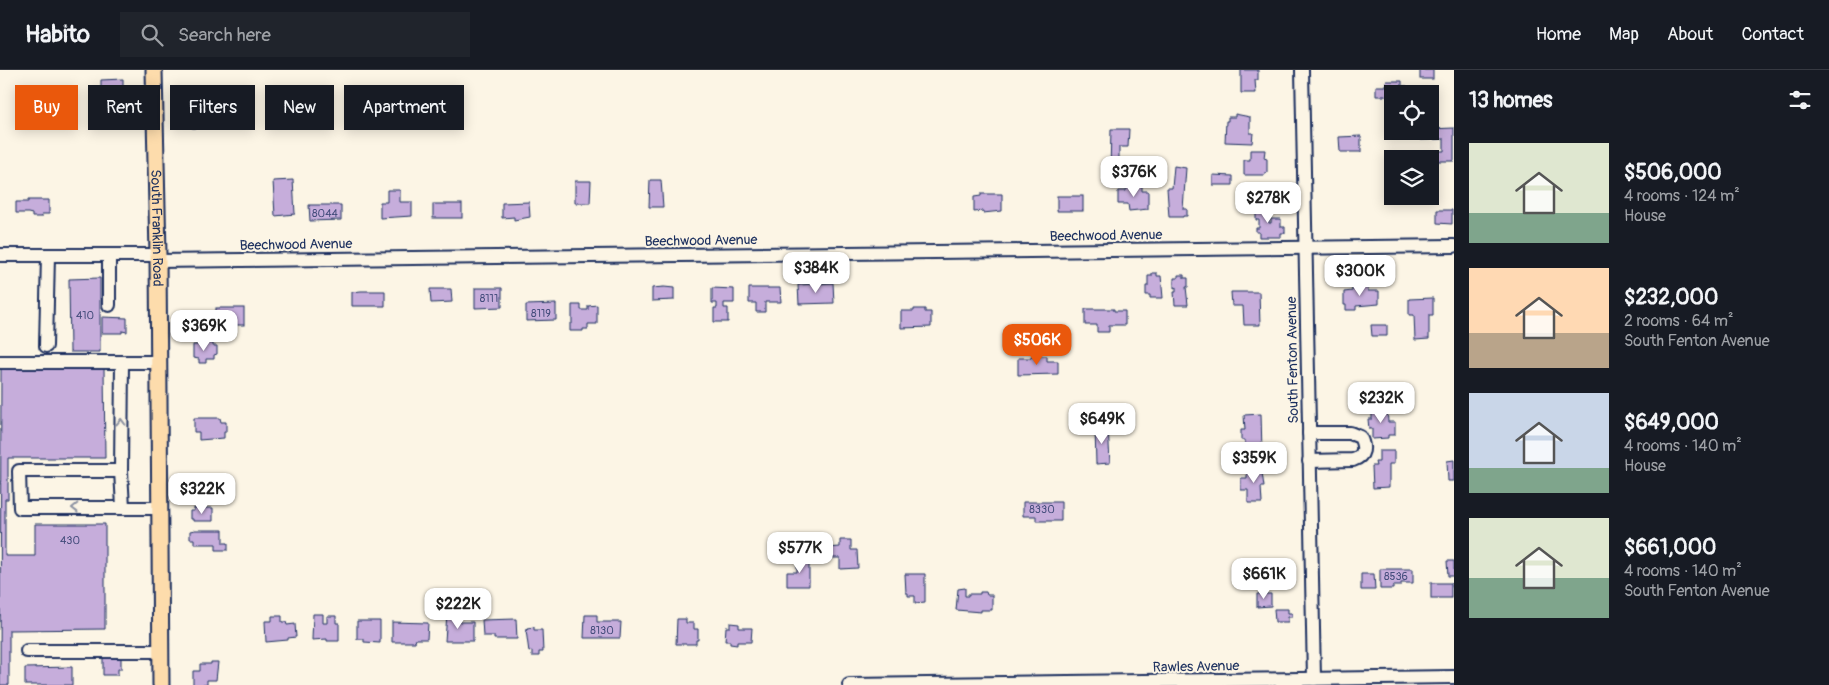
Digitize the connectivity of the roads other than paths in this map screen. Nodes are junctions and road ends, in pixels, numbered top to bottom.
1 (154, 70) edge
2 (1302, 70) edge
3 (1454, 246) edge
4 (1305, 248) junction
5 (0, 255) edge
6 (48, 255) junction
7 (109, 255) junction
8 (158, 258) junction
9 (109, 305) dead end
10 (46, 346) dead end
11 (0, 362) edge
12 (122, 362) junction
13 (158, 362) junction
14 (1309, 433) junction
15 (1310, 461) junction
16 (121, 471) junction
17 (123, 507) junction
18 (159, 508) junction
19 (27, 651) dead end
20 (160, 651) junction
21 (1454, 677) edge
22 (1314, 679) junction
23 (1122, 683) edge
24 (1201, 683) edge
25 (1044, 684) edge
26 (161, 685) edge
27 (849, 685) edge

1 - 8 main road, South Franklin Road
2 - 4 street, South Fenton Avenue
3 - 4 street, Beechwood Avenue
4 - 8 street, Beechwood Avenue
4 - 14 street, South Fenton Avenue
5 - 6 street, Beechwood Avenue
6 - 7 street, Beechwood Avenue
6 - 10 street
7 - 8 street, Beechwood Avenue
7 - 9 street
8 - 13 main road, South Franklin Road
11 - 12 street
12 - 13 street
16 -> 12 street
13 - 18 main road, South Franklin Road
14 - 15 street, South Fenton Avenue
14 - 15 street
15 - 22 street, South Fenton Avenue
16 - 17 street
17 -> 16 street
17 - 18 street
18 - 20 main road, South Franklin Road
19 - 20 street
20 - 26 main road, South Franklin Road
21 - 22 street, Rawles Avenue
22 - 24 street, Rawles Avenue
23 - 24 street, Rawles Avenue
23 - 25 street, Rawles Avenue
25 - 27 street, Rawles Avenue

